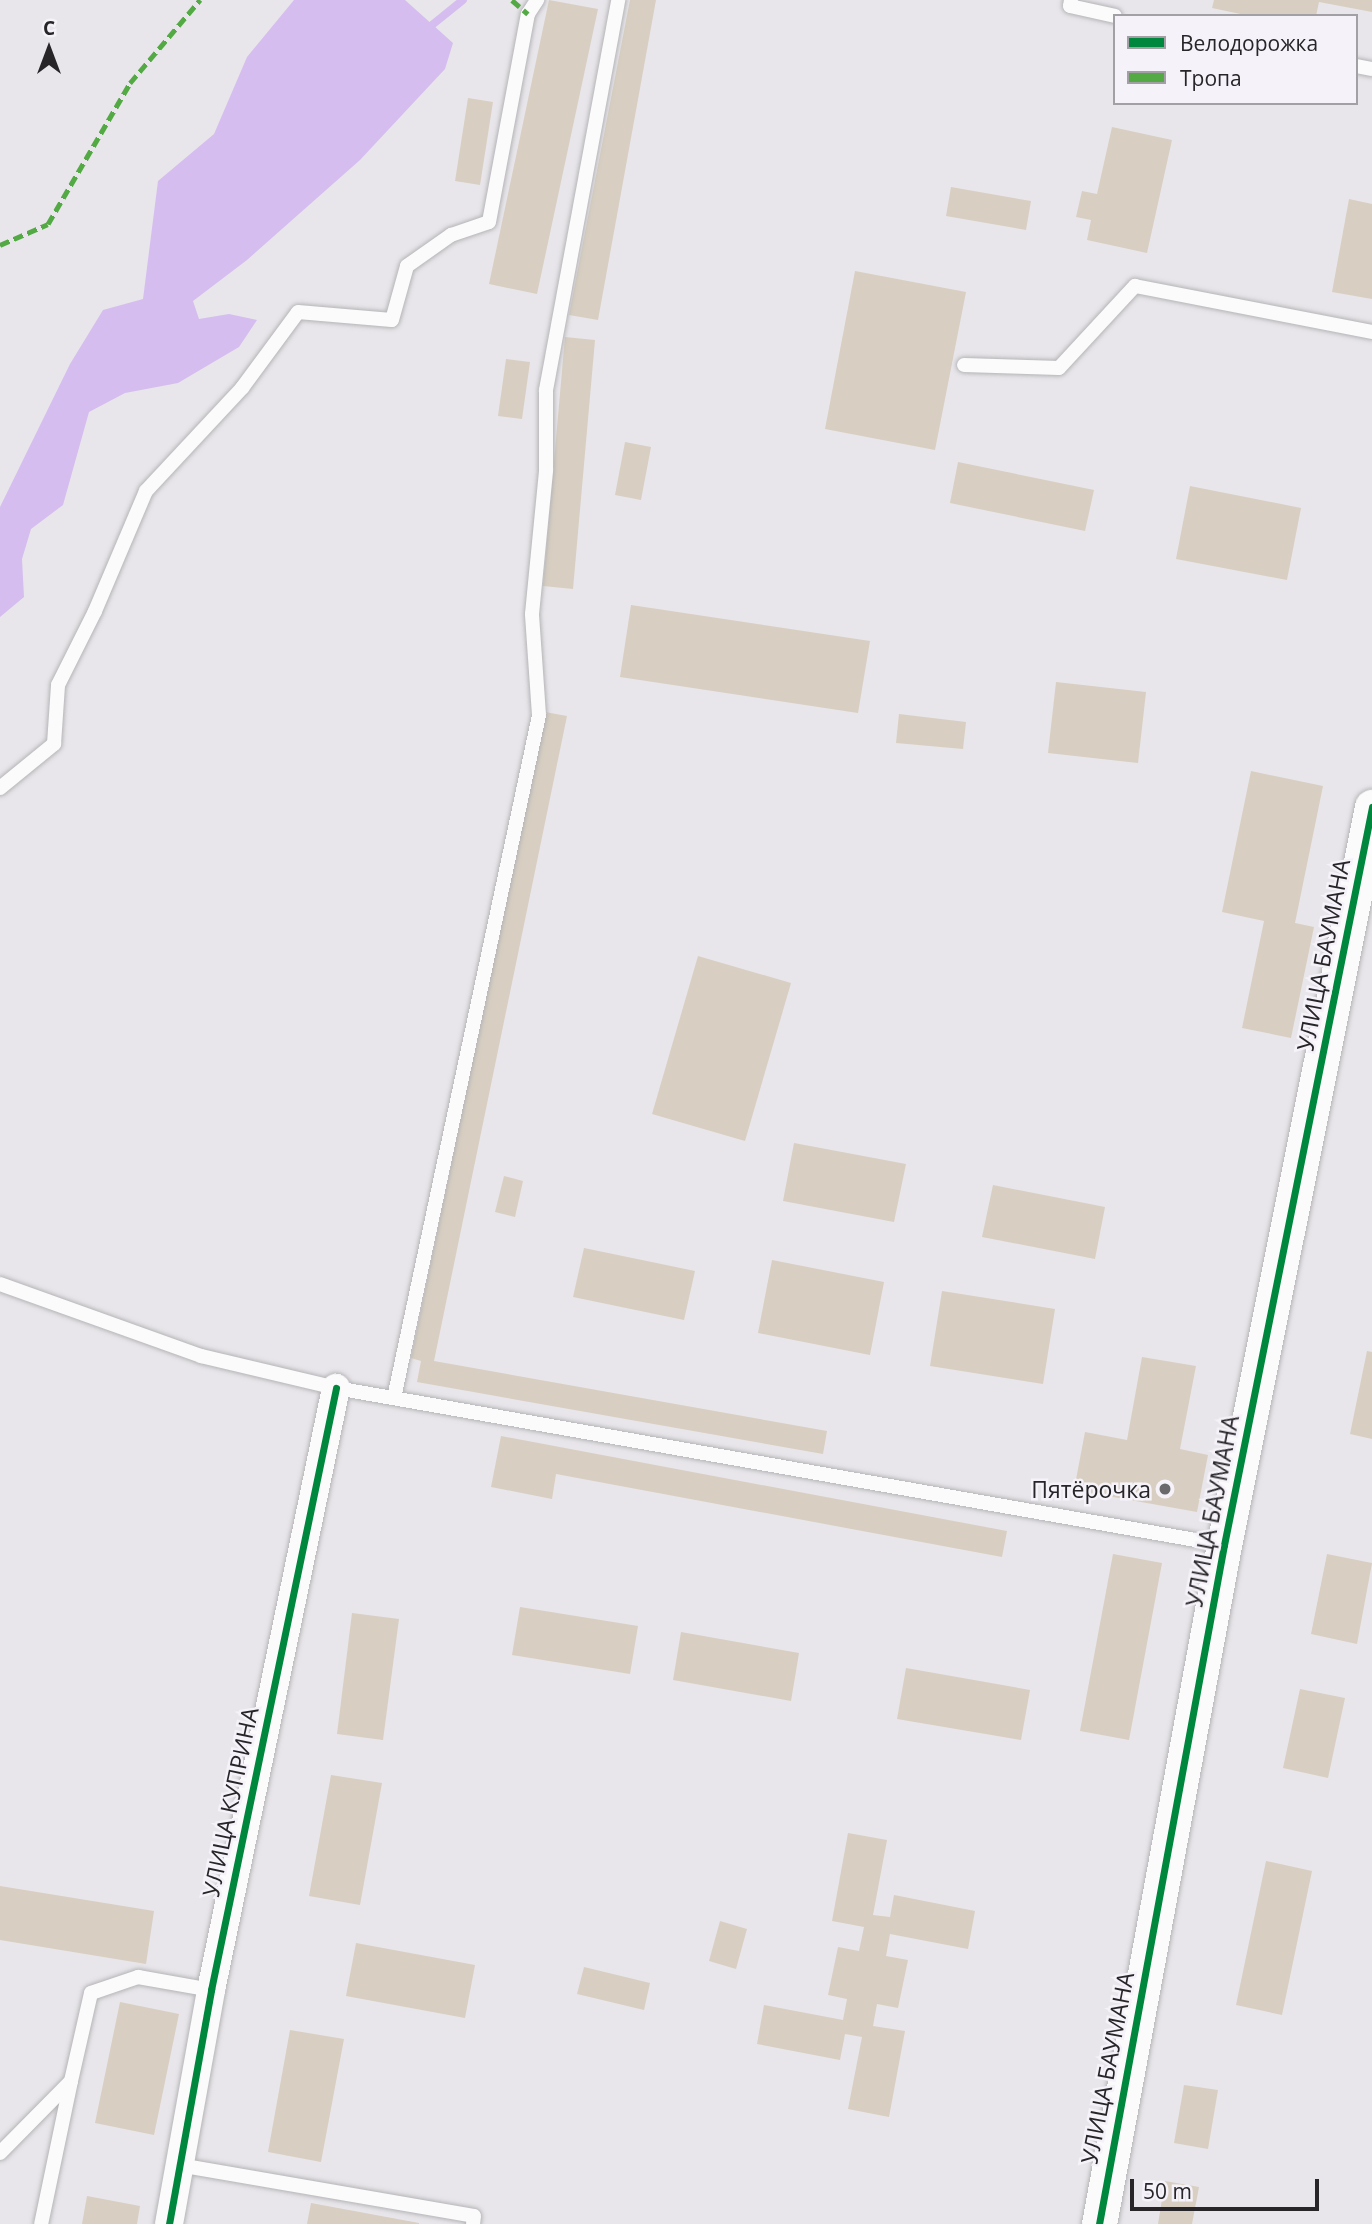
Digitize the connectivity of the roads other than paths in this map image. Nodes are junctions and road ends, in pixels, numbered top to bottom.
1 (537, 0) edge
2 (618, 0) edge
3 (1071, 0) edge
4 (1113, 16) edge
5 (1372, 332) edge
6 (964, 365) dead end
7 (0, 789) edge
8 (1372, 807) edge
9 (0, 1284) edge
10 (336, 1388) junction
11 (394, 1398) junction
12 (1224, 1545) junction
13 (211, 1990) junction
14 (71, 2081) junction
15 (0, 2153) edge
16 (179, 2165) junction
17 (41, 2224) edge
18 (169, 2224) edge
19 (472, 2224) edge
20 (1099, 2224) edge

1 - 7 lane
2 - 11 lane
3 - 4 lane
5 - 6 lane
8 - 12 street, УЛИЦА БАУМАНА
9 - 10 lane
10 - 11 lane
10 - 13 street, УЛИЦА КУПРИНА
11 - 12 lane
12 - 20 street, УЛИЦА БАУМАНА
13 - 14 lane
13 - 16 street, УЛИЦА КУПРИНА
14 - 15 lane
14 - 17 lane
16 - 18 street, УЛИЦА КУПРИНА
16 - 19 lane

